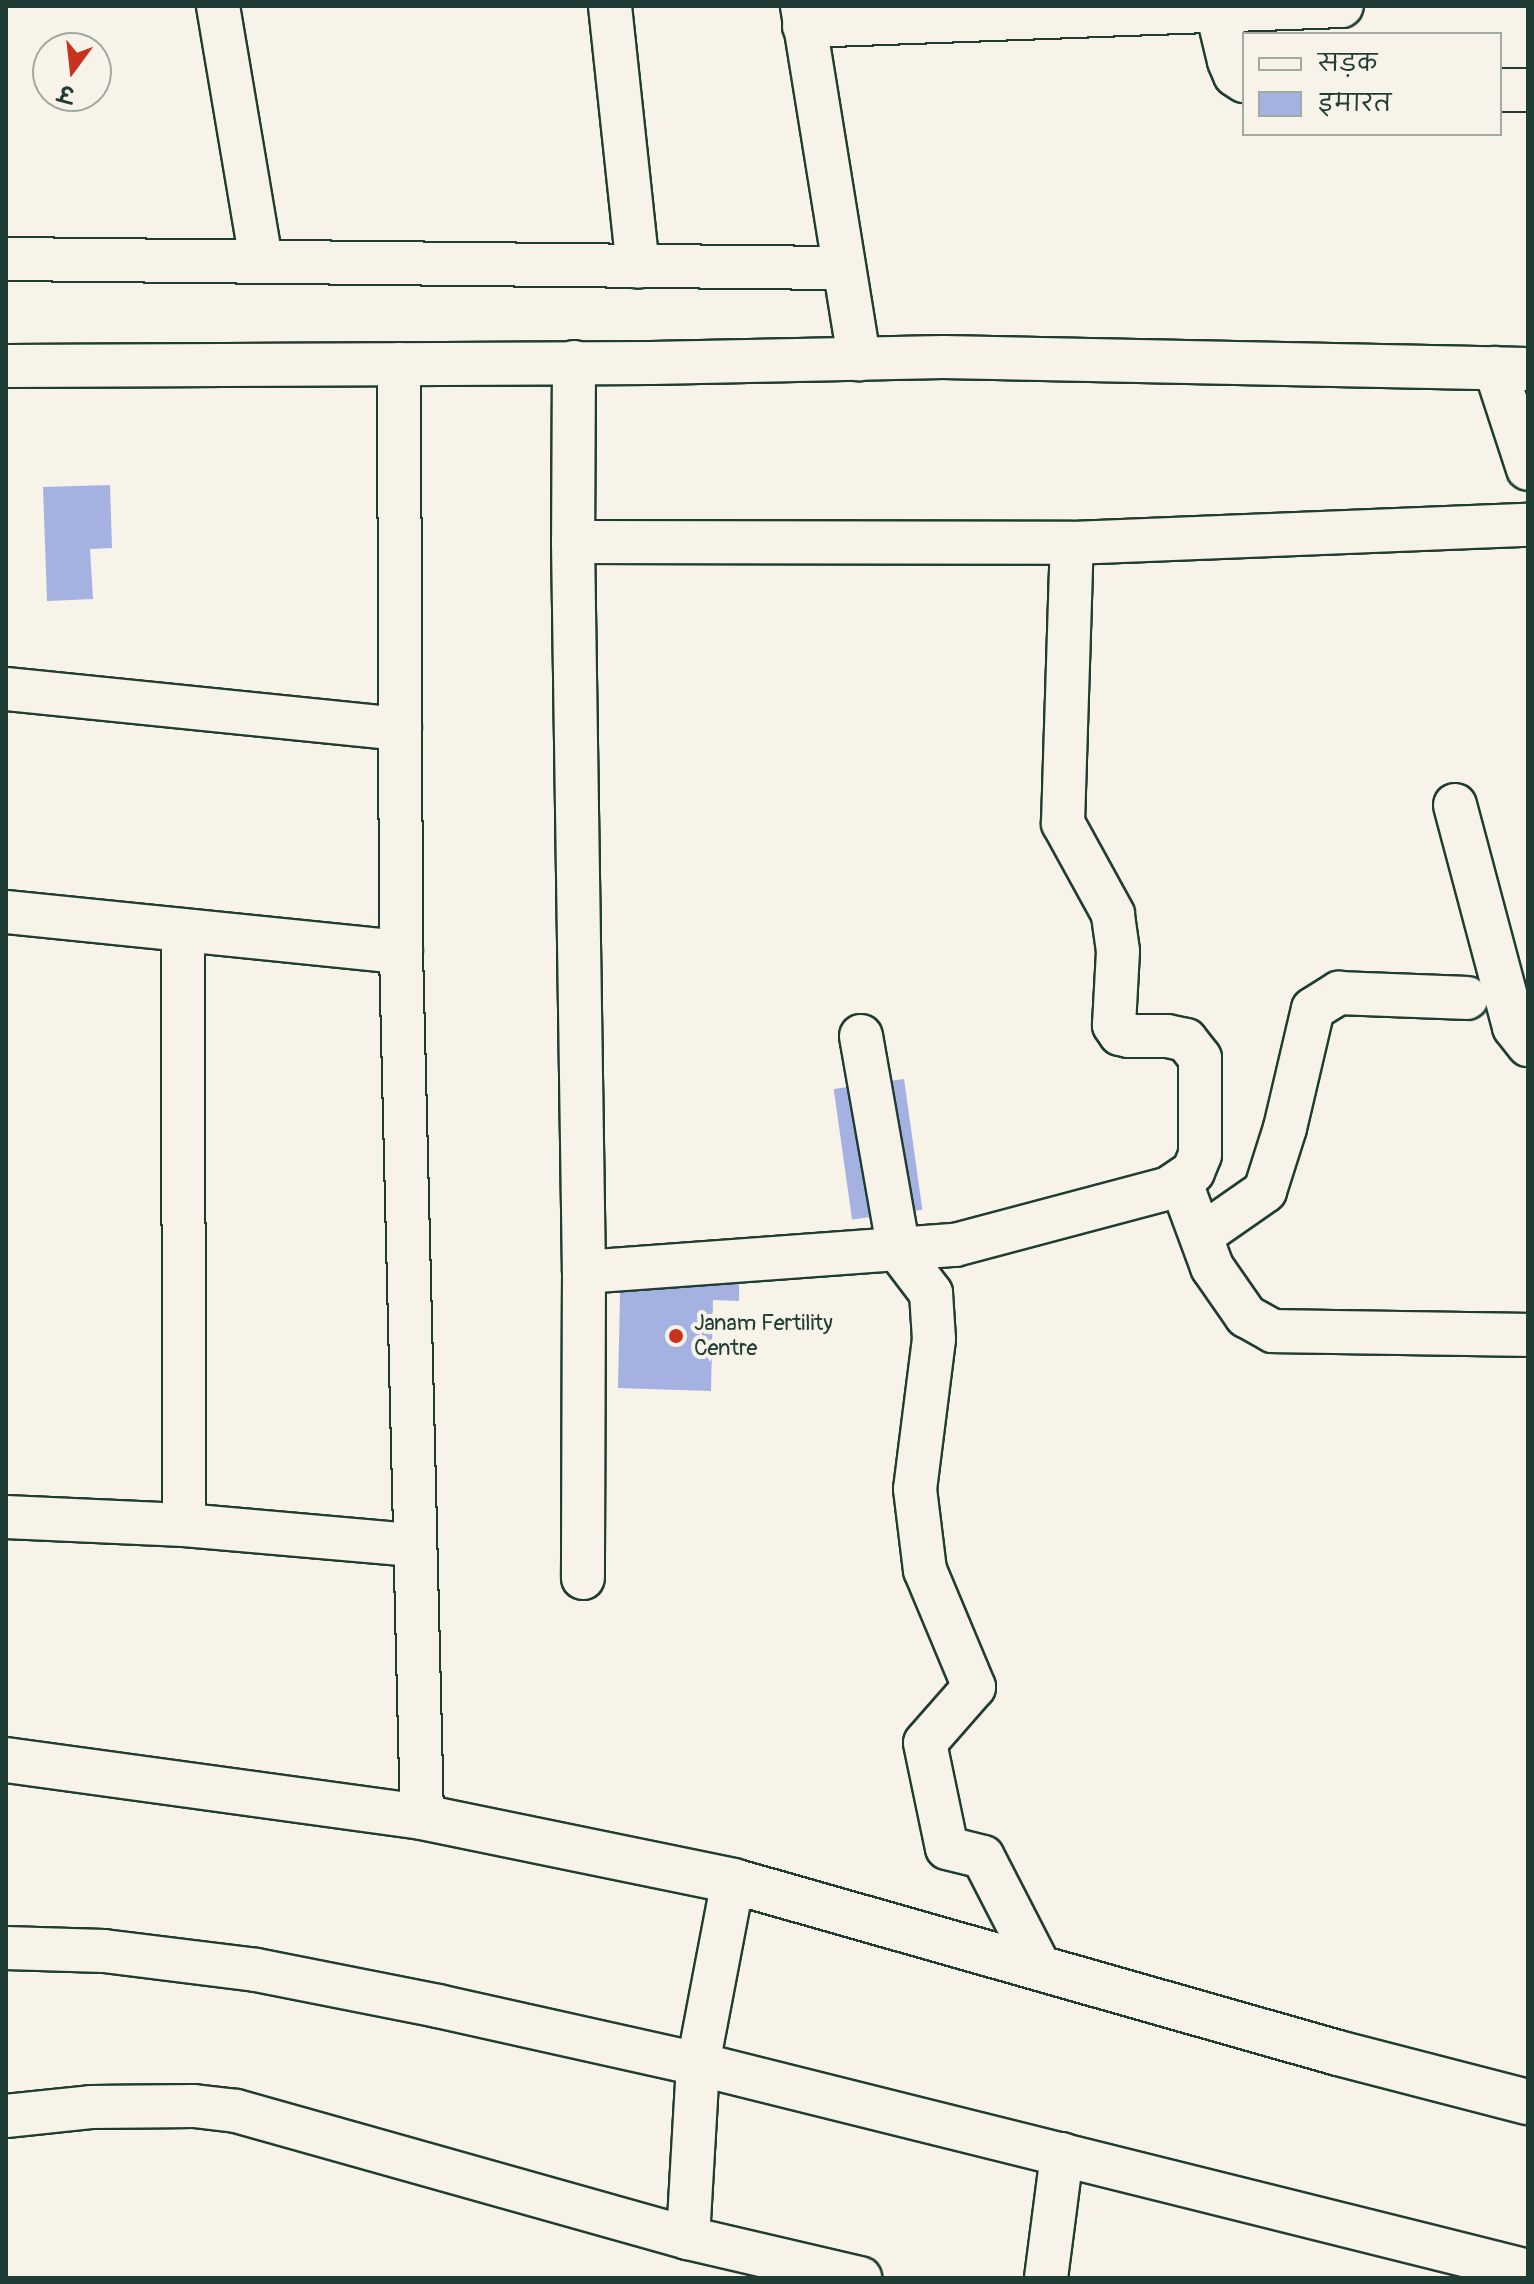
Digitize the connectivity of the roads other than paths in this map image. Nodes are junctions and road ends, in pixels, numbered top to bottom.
1 (218, 6) edge
2 (610, 6) edge
3 (1342, 6) edge
4 (1217, 11) junction
5 (803, 16) edge
6 (1242, 80) edge
7 (1502, 90) edge
8 (1528, 90) edge
9 (6, 259) edge
10 (261, 261) junction
11 (638, 266) junction
12 (851, 314) junction
13 (574, 362) junction
14 (399, 364) junction
15 (6, 366) edge
16 (1512, 368) edge
17 (1528, 469) edge
18 (1528, 525) edge
19 (573, 542) junction
20 (1072, 543) junction
21 (6, 689) edge
22 (400, 729) junction
23 (1455, 805) dead end
24 (6, 912) edge
25 (183, 930) junction
26 (401, 952) junction
27 (1467, 998) dead end
28 (861, 1036) dead end
29 (1528, 1045) edge
30 (1181, 1183) junction
31 (1202, 1235) junction
32 (899, 1251) junction
33 (584, 1272) junction
34 (1528, 1335) edge
35 (6, 1517) edge
36 (184, 1525) junction
37 (413, 1545) junction
38 (583, 1578) dead end
39 (6, 1760) edge
40 (422, 1817) junction
41 (733, 1881) junction
42 (6, 1948) edge
43 (1040, 1968) junction
44 (698, 2064) junction
45 (1528, 2102) edge
46 (6, 2116) edge
47 (1062, 2154) junction
48 (688, 2238) junction
49 (1506, 2271) edge
50 (860, 2278) edge
51 (1046, 2278) edge

1 - 10 street
2 - 11 street
3 - 4 street
4 - 5 street
4 - 6 street
5 - 12 street
7 - 8 street
9 - 10 street
10 - 11 street
11 - 12 street
12 - 13 street
12 - 16 street
13 - 14 street
13 - 19 street
14 - 15 street
14 - 22 street
16 - 17 street
18 - 20 street
19 - 20 street
19 - 33 street
20 - 30 street
21 - 22 street
22 - 26 street
23 - 29 street
24 - 25 street
25 - 26 street
25 - 36 street
26 - 37 street
27 - 31 street
28 - 32 street
30 - 31 street
30 - 32 street
31 - 34 street
32 - 33 street
32 - 43 street
33 - 38 street
35 - 36 street
36 - 37 street
37 - 40 street
39 - 40 street
40 - 41 street
41 - 43 street
41 - 44 street
42 - 44 street
43 - 45 street
44 - 47 street
44 - 48 street
46 - 48 street
47 - 49 street
47 - 51 street
48 - 50 street

